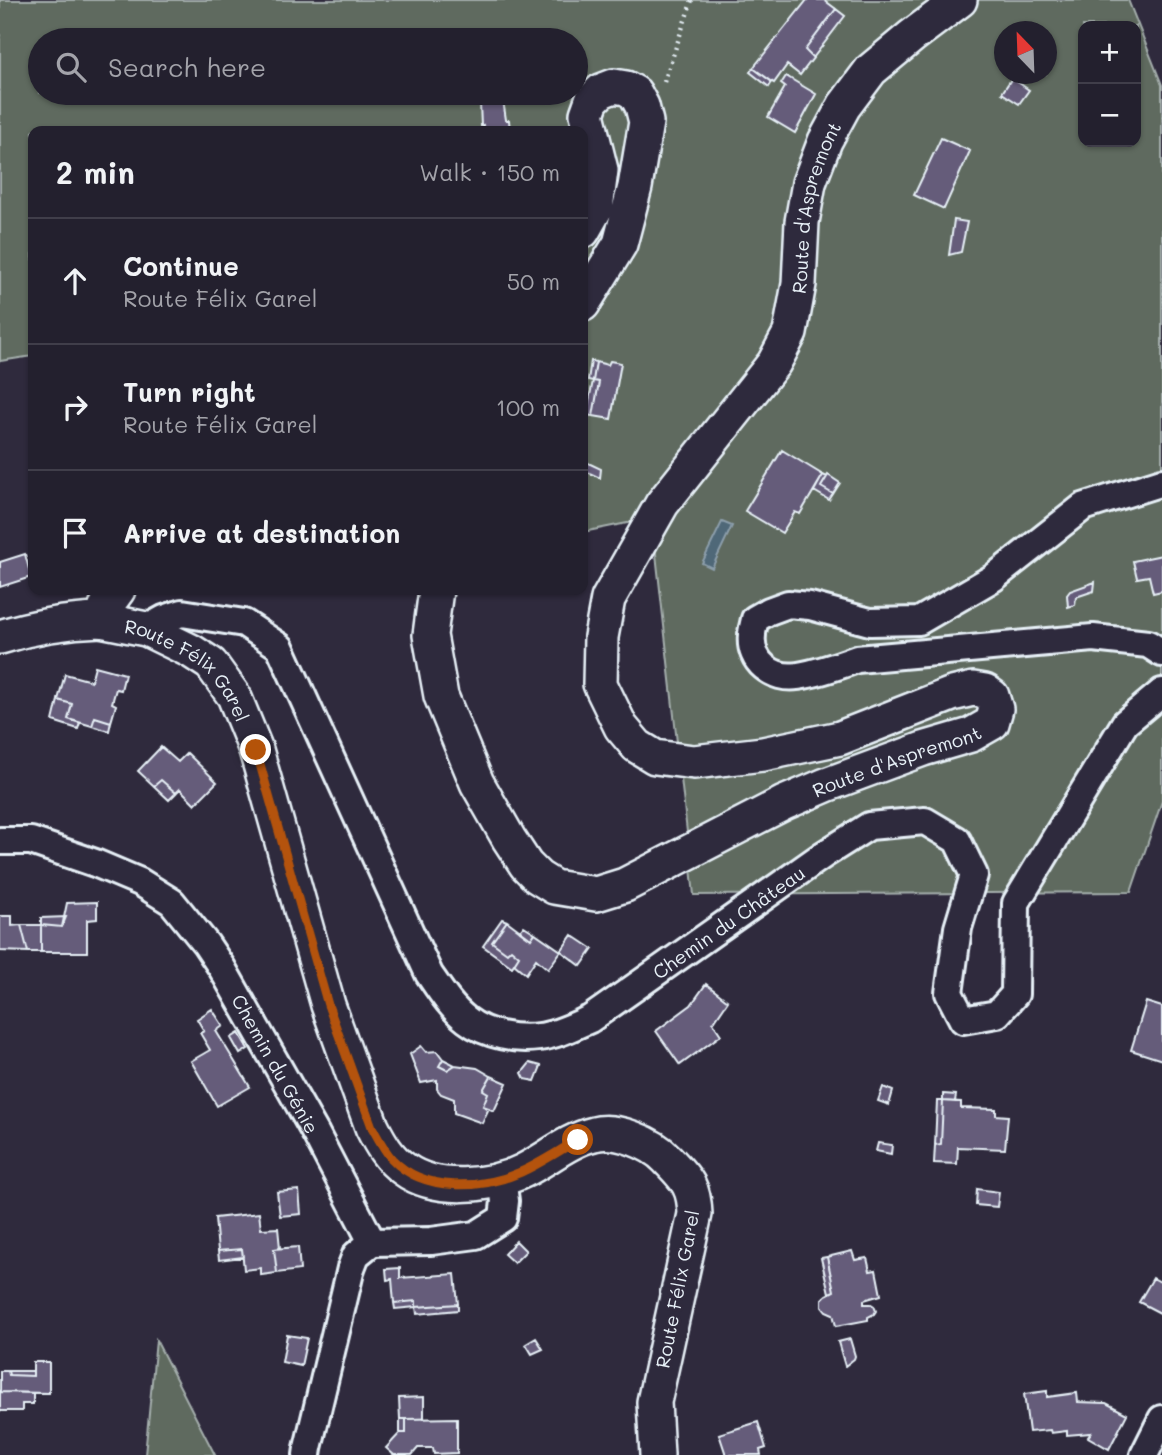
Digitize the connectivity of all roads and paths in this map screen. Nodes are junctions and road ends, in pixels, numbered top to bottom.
1 (692, 0) edge
2 (960, 0) edge
3 (663, 84) dead end
4 (588, 222) edge
5 (588, 296) edge
6 (1162, 481) edge
7 (114, 595) edge
8 (435, 595) edge
9 (101, 620) junction
10 (146, 629) junction
11 (0, 637) edge
12 (1162, 653) edge
13 (1162, 692) edge
14 (0, 841) edge
15 (502, 1178) junction
16 (372, 1242) junction
17 (1162, 1419) edge
18 (307, 1455) edge
19 (657, 1455) edge
20 (1144, 1455) edge

1 - 3 path
2 - 8 street, Route d'Aspremont
4 - 5 street
6 - 12 street
7 - 9 street
9 - 10 street, Route Félix Garel
9 - 11 street
10 - 13 street, Chemin du Château
10 - 15 street, Route Félix Garel
14 - 16 street, Chemin du Génie
15 - 16 street
15 - 19 street, Route Félix Garel
16 - 18 street
17 - 20 street

